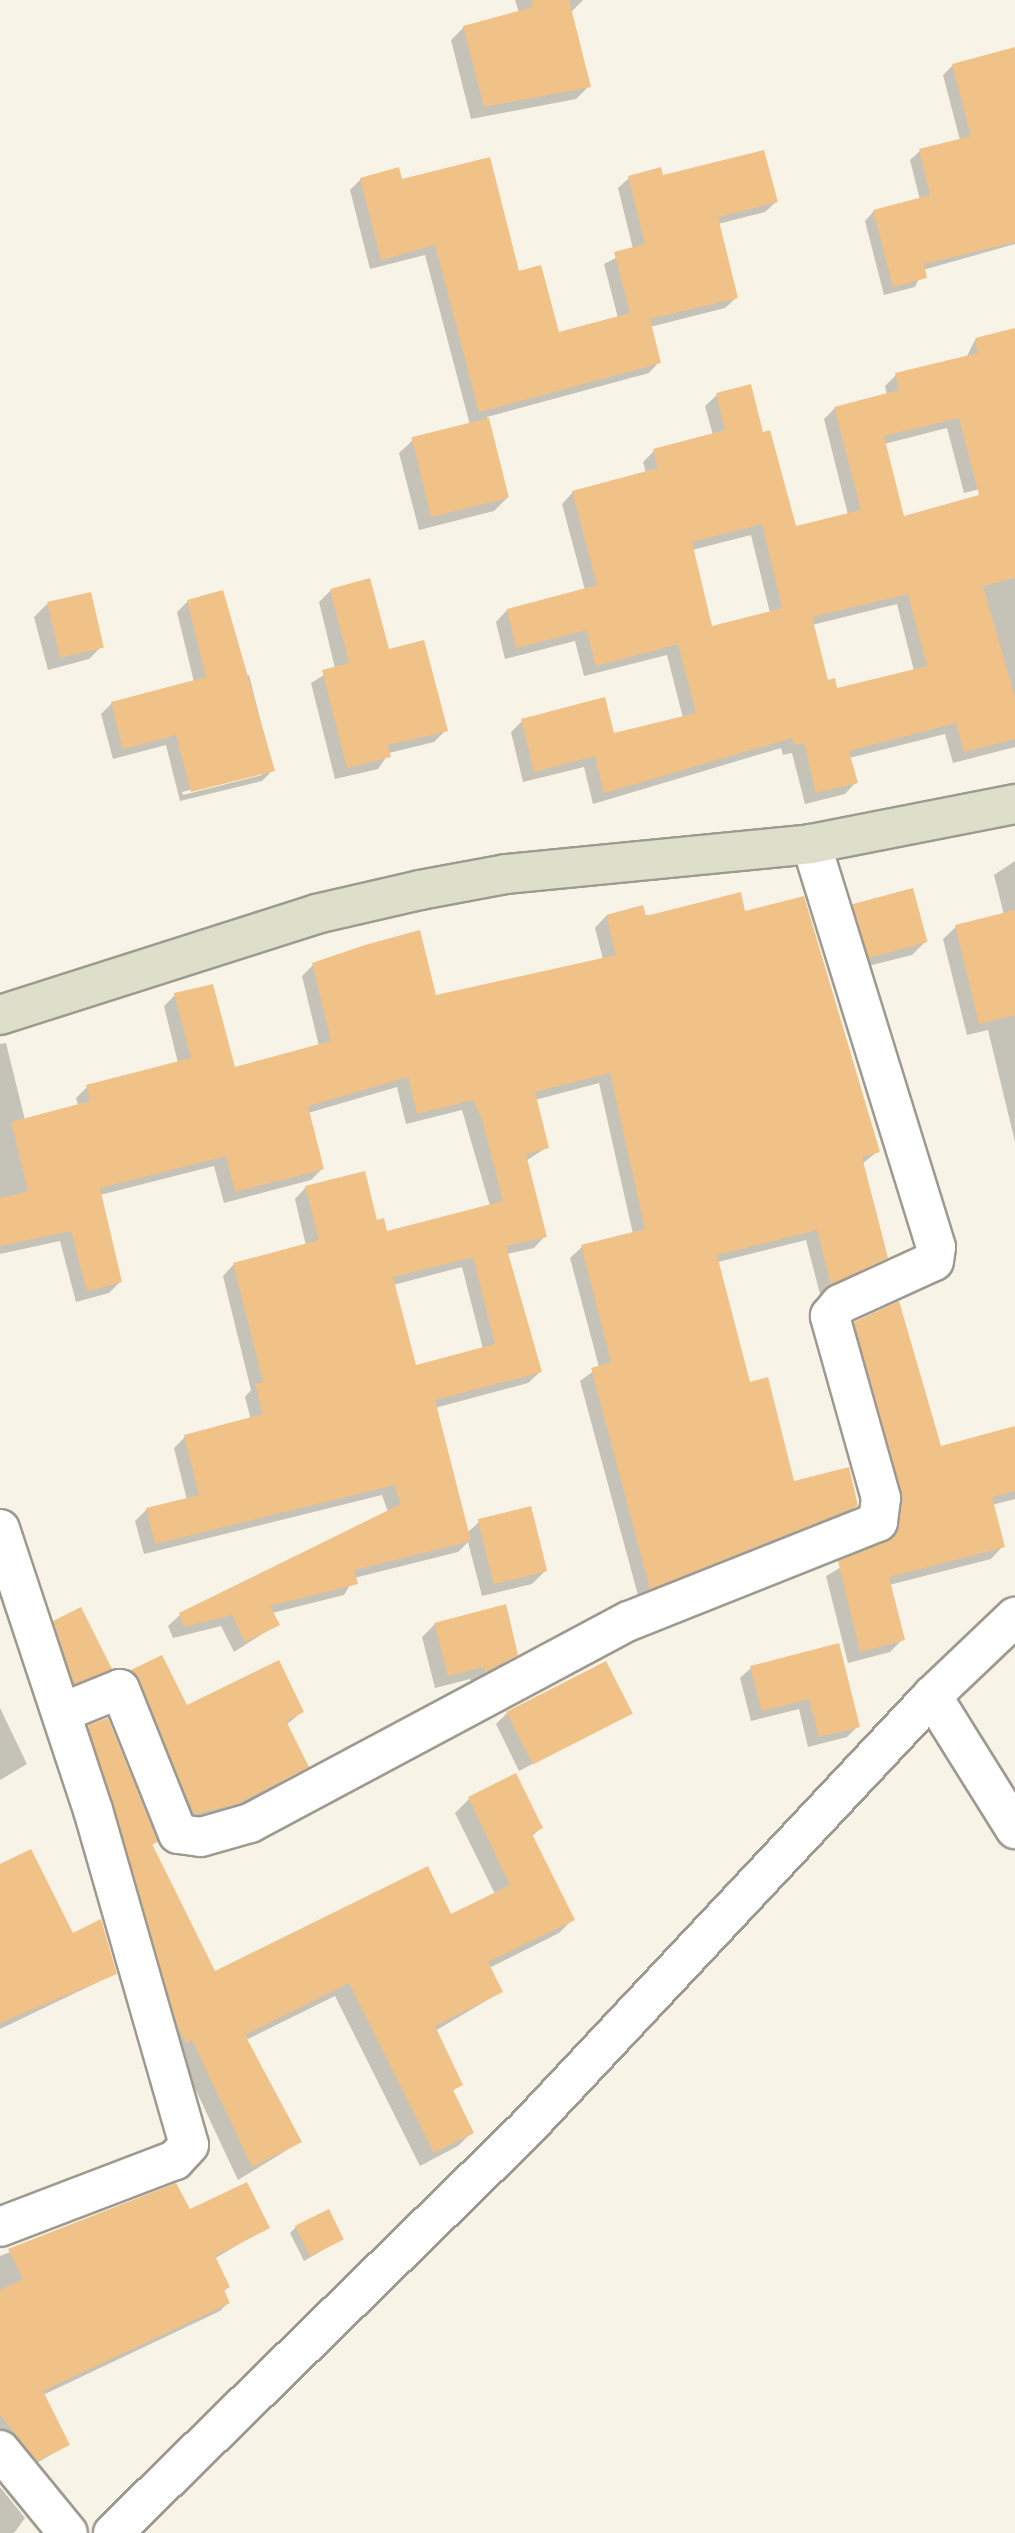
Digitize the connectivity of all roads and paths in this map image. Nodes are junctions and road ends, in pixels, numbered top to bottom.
1 (1015, 804) edge
2 (811, 844) junction
3 (0, 1015) edge
4 (4, 1554) edge
5 (1015, 1617) edge
6 (939, 1707) junction
7 (63, 1712) junction
8 (1015, 1829) edge
9 (0, 2227) edge
10 (0, 2450) edge
11 (68, 2533) edge
12 (113, 2533) edge

1 - 2 main road
2 - 3 main road
2 - 7 street
4 - 7 street
5 - 6 street
6 - 8 street
6 - 12 street
7 - 9 street
10 - 11 street

